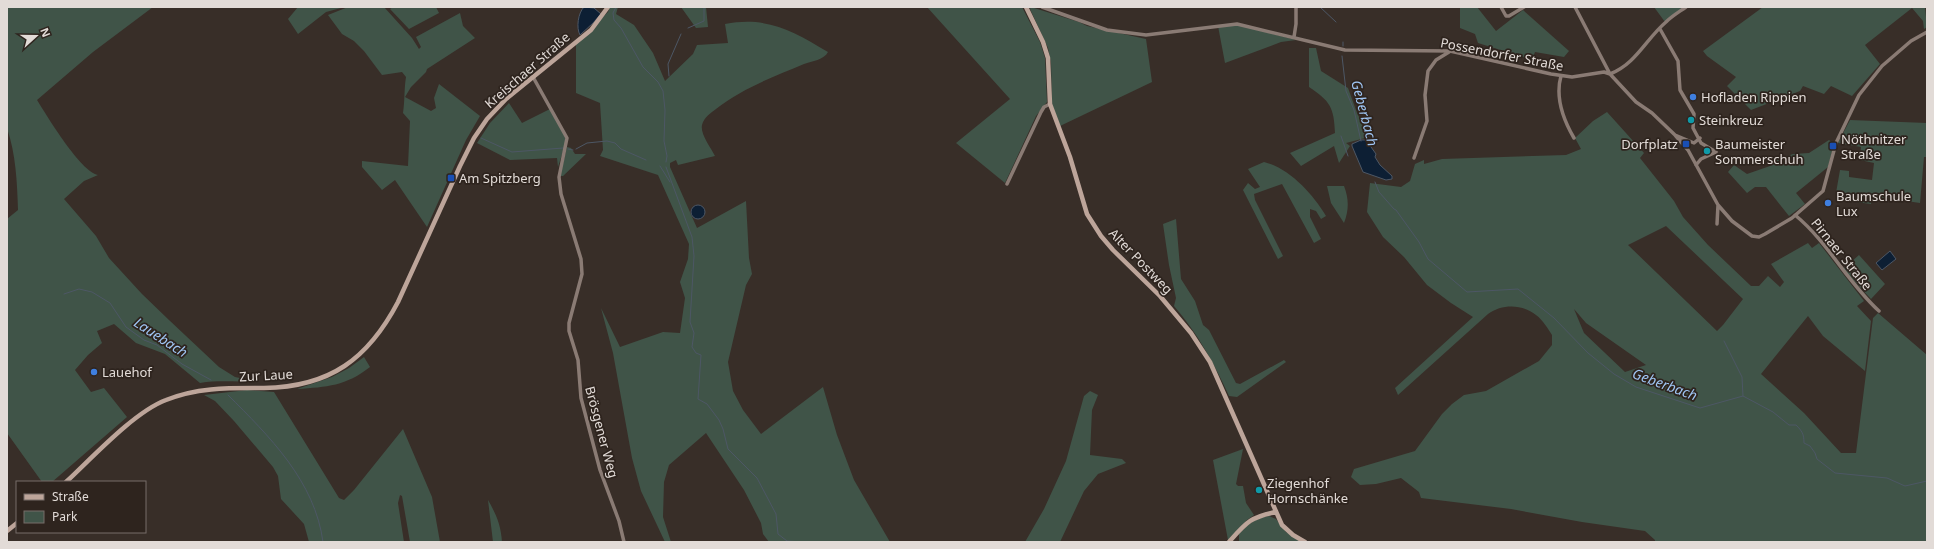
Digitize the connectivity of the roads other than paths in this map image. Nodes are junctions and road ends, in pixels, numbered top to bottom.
1 (608, 7) edge
2 (1026, 7) edge
3 (1042, 7) edge
4 (1296, 7) edge
5 (1501, 7) edge
6 (1524, 7) edge
7 (1575, 7) edge
8 (1686, 7) edge
9 (1660, 29) junction
10 (1927, 32) edge
11 (1294, 37) junction
12 (1450, 51) junction
13 (1610, 74) junction
14 (1562, 76) junction
15 (533, 77) junction
16 (1050, 104) junction
17 (1675, 134) junction
18 (1574, 138) dead end
19 (1700, 138) junction
20 (1414, 158) dead end
21 (1696, 164) junction
22 (1007, 184) dead end
23 (1718, 205) junction
24 (1795, 216) junction
25 (1717, 224) dead end
26 (426, 241) joint
27 (1879, 311) dead end
28 (67, 481) edge
29 (1276, 512) junction
30 (16, 524) edge
31 (7, 531) edge
32 (1230, 540) edge
33 (624, 542) edge
34 (1305, 542) edge

1 - 15 main road, Kreischaer Straße
2 - 16 main road, Alter Postweg
3 - 11 street, Possendorfer Straße
4 - 11 street
5 - 6 street
7 - 13 street, Pirnaer Straße
8 - 9 street
9 - 13 street
9 - 19 street
10 - 24 street
11 - 12 street, Possendorfer Straße
12 - 14 street, Possendorfer Straße
12 - 20 street
13 - 14 street, Possendorfer Straße
13 - 17 street, Pirnaer Straße
14 - 18 street
15 - 26 main road, Kreischaer Straße
15 - 33 street, Brösgener Weg
16 - 22 street
16 - 29 main road, Alter Postweg
17 - 19 street
17 - 21 street, Pirnaer Straße
19 - 21 street
21 - 23 street, Pirnaer Straße
23 - 24 street, Pirnaer Straße
23 - 25 street
24 - 27 street, Pirnaer Straße
26 - 28 main road, Zur Laue
29 - 32 main road
29 - 34 main road
30 - 31 main road

